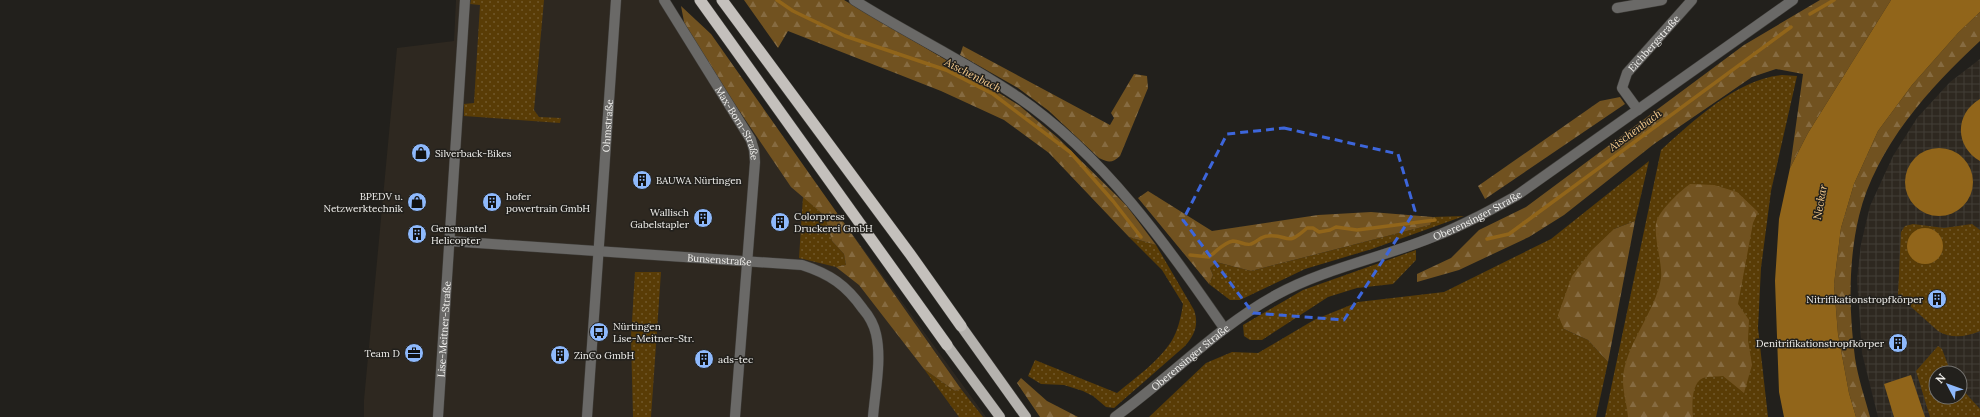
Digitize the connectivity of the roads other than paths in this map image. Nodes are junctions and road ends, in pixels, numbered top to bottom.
1 (465, 0) edge
2 (616, 0) edge
3 (664, 0) edge
4 (700, 0) edge
5 (722, 0) edge
6 (854, 0) edge
7 (1662, 0) edge
8 (1692, 0) edge
9 (1793, 0) edge
10 (1617, 8) dead end
11 (1638, 110) junction
12 (449, 241) junction
13 (599, 252) junction
14 (747, 261) junction
15 (961, 326) joint
16 (1224, 328) junction
17 (947, 345) joint
18 (1145, 396) junction
19 (438, 417) edge
20 (587, 417) edge
21 (735, 417) edge
22 (873, 417) edge
23 (1000, 417) edge
24 (1026, 417) edge
25 (1116, 417) edge
26 (1127, 417) edge

1 - 12 street
2 - 13 street, Ohmstraße
3 - 14 street, Max-Born-Straße
4 - 17 highway
5 - 15 highway
6 - 16 street
7 - 10 street
8 - 11 street, Eichbergstraße
9 - 11 street, Oberensinger Straße
11 - 16 street, Oberensinger Straße
12 - 13 street, Bunsenstraße
12 - 19 street, Lise-Meitner-Straße
13 - 14 street, Bunsenstraße
13 - 20 street
14 - 21 street, Max-Born-Straße
14 - 22 street, Bunsenstraße
15 - 24 main road
16 - 18 street, Oberensinger Straße
17 - 23 main road
18 - 25 street, Oberensinger Straße
18 - 26 street, Oberensinger Straße

